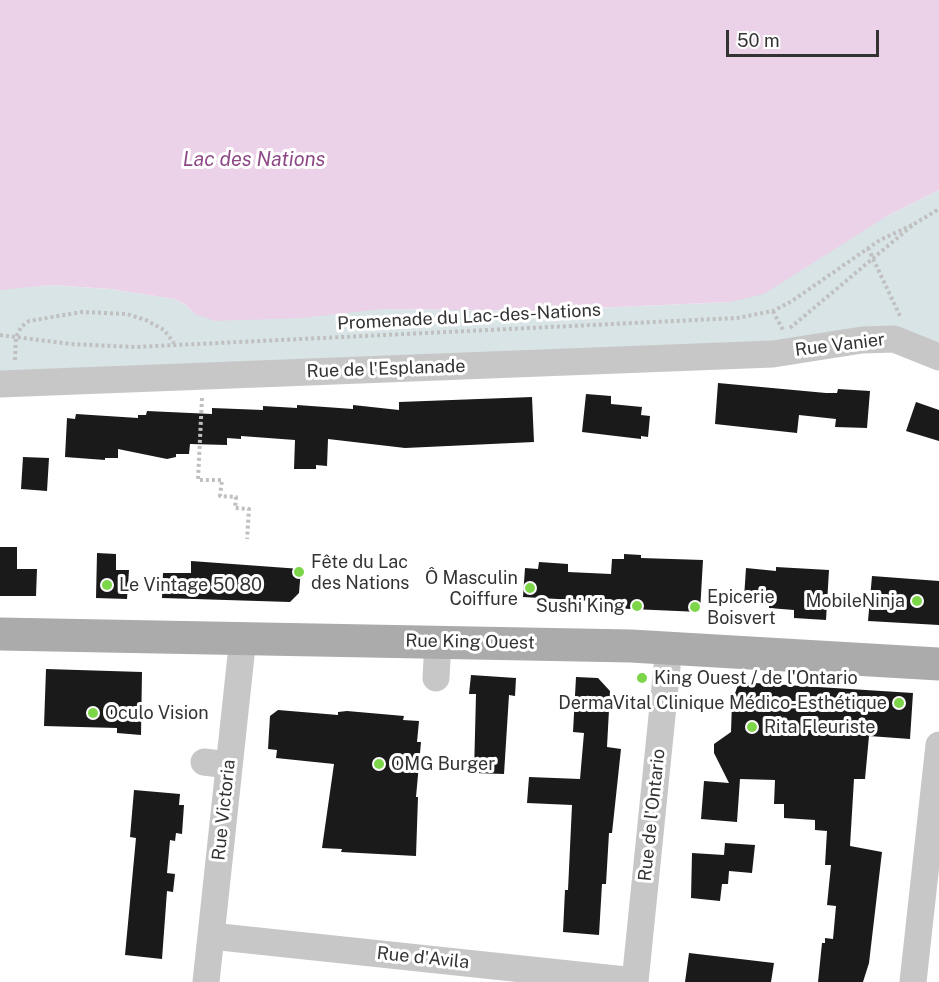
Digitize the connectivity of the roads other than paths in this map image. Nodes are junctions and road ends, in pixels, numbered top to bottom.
1 (779, 343) joint
2 (927, 351) edge
3 (7, 384) edge
4 (0, 634) edge
5 (243, 638) junction
6 (438, 642) junction
7 (669, 647) junction
8 (939, 664) edge
9 (436, 678) dead end
10 (939, 745) edge
11 (211, 936) junction
12 (206, 982) edge
13 (635, 982) edge
14 (913, 982) edge

1 - 2 street, Rue Vanier
1 - 3 street, Rue de l'Esplanade
4 - 5 main road, Rue King Ouest
5 - 6 main road, Rue King Ouest
5 - 11 street, Rue Victoria
6 - 7 main road, Rue King Ouest
6 - 9 street
7 - 8 main road, Rue King Ouest
7 - 13 street, Rue de l'Ontario
10 - 14 street
11 - 12 street, Rue Victoria
11 - 13 street, Rue d'Avila

